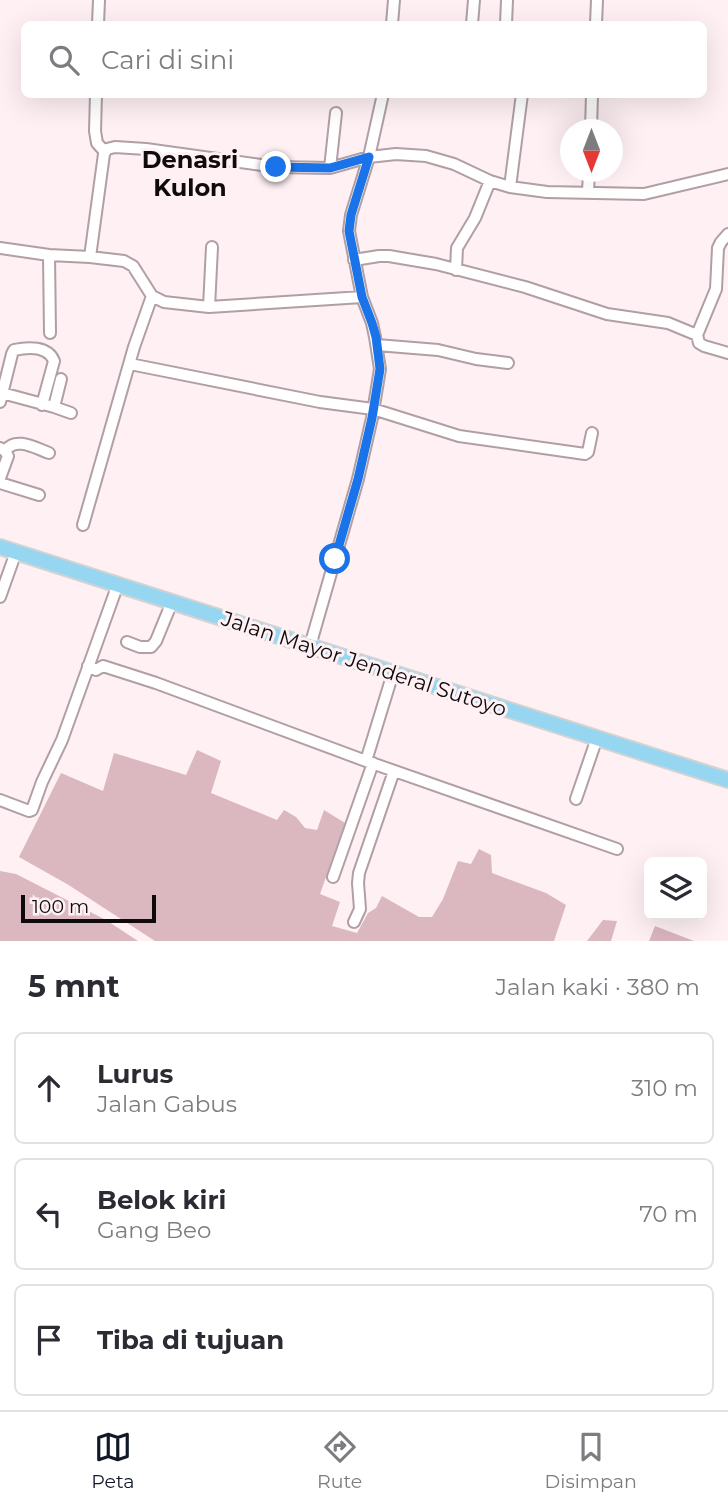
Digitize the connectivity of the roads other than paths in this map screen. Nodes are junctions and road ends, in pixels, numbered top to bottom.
1 (99, 0) edge
2 (394, 0) edge
3 (474, 0) edge
4 (507, 0) edge
5 (597, 0) edge
6 (98, 21) edge
7 (393, 21) edge
8 (472, 21) edge
9 (506, 21) edge
10 (596, 21) edge
11 (96, 98) edge
12 (382, 98) edge
13 (521, 98) edge
14 (592, 98) edge
15 (336, 113) dead end
16 (591, 119) edge
17 (105, 152) junction
18 (369, 157) junction
19 (330, 168) junction
20 (728, 174) edge
21 (491, 181) junction
22 (588, 182) edge
23 (510, 187) junction
24 (588, 192) junction
25 (728, 234) edge
26 (212, 247) dead end
27 (0, 248) edge
28 (49, 255) junction
29 (90, 257) junction
30 (354, 260) junction
31 (456, 270) junction
32 (358, 283) junction
33 (152, 296) junction
34 (362, 297) junction
35 (346, 298) junction
36 (209, 307) junction
37 (50, 333) dead end
38 (697, 335) junction
39 (377, 345) junction
40 (728, 353) edge
41 (508, 363) dead end
42 (130, 364) junction
43 (60, 379) junction
44 (1, 398) edge
45 (42, 405) junction
46 (54, 407) junction
47 (373, 413) junction
48 (71, 414) dead end
49 (592, 433) dead end
50 (3, 449) edge
51 (49, 453) dead end
52 (0, 481) edge
53 (39, 495) dead end
54 (83, 525) dead end
55 (0, 547) edge
56 (16, 552) junction
57 (122, 585) junction
58 (0, 597) edge
59 (172, 602) junction
60 (127, 642) dead end
61 (310, 646) junction
62 (92, 668) junction
63 (393, 673) junction
64 (597, 738) junction
65 (370, 762) junction
66 (394, 771) junction
67 (728, 780) edge
68 (576, 799) dead end
69 (0, 800) edge
70 (617, 849) dead end
71 (333, 877) dead end
72 (354, 922) dead end

1 - 6 street
2 - 7 street
3 - 8 street
4 - 9 street
5 - 10 street
11 - 17 street
12 - 18 street
13 - 23 street
14 - 16 street
15 - 19 street
17 - 19 street
17 - 29 street
18 - 19 street
18 - 21 street
18 - 30 street
20 - 24 street
21 - 23 street
21 - 31 street
22 - 24 street
23 - 24 street
25 - 38 street
26 - 36 street
27 - 28 street
28 - 29 street
28 - 37 street
29 - 33 street
30 - 31 street
30 - 32 street
31 - 38 street
32 - 34 street
32 - 35 street
33 - 36 street
33 - 42 street
34 - 35 street
34 - 39 street
35 - 36 street
38 - 40 street
39 - 41 street
39 - 47 street
42 - 47 street
42 - 54 street
43 - 44 street
43 - 45 street
43 - 46 street
44 - 45 street
45 - 46 street
46 - 48 street
47 - 49 street
47 - 61 street
50 - 51 street
50 - 52 street
52 - 53 street
55 - 56 main road, Jalan Mayor Jenderal Sutoyo
56 - 57 main road, Jalan Mayor Jenderal Sutoyo
56 - 58 street
57 - 59 main road, Jalan Mayor Jenderal Sutoyo
57 - 62 street
59 - 60 street
59 - 61 main road, Jalan Mayor Jenderal Sutoyo
61 - 63 main road, Jalan Mayor Jenderal Sutoyo
62 - 65 street
62 - 69 street
63 - 64 main road, Jalan Mayor Jenderal Sutoyo
63 - 65 street
64 - 67 main road, Jalan Mayor Jenderal Sutoyo
64 - 68 street
65 - 66 street
65 - 71 street
66 - 70 street
66 - 72 street

